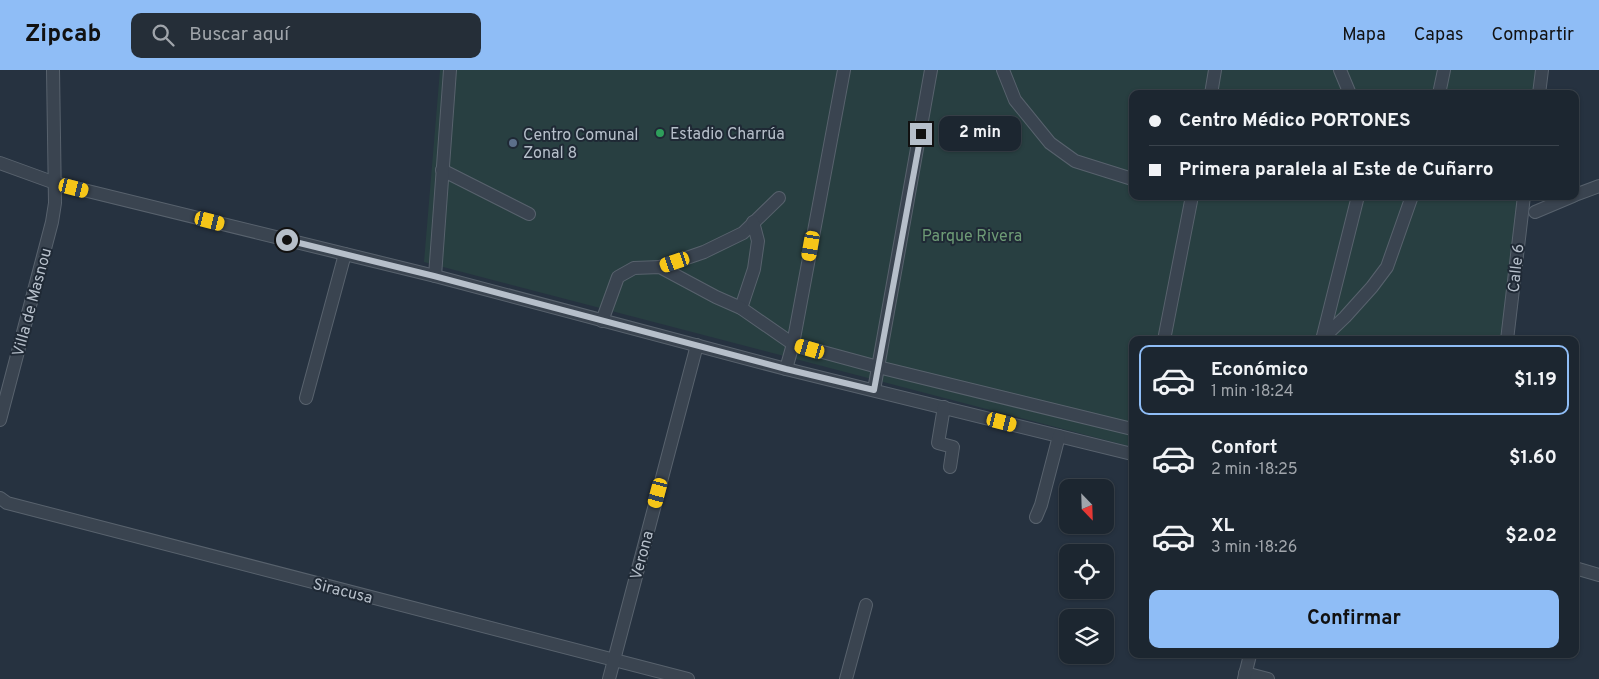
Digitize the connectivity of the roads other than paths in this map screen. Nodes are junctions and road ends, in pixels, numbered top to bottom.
1 (53, 70) edge
2 (450, 70) edge
3 (844, 70) edge
4 (931, 70) edge
5 (1003, 70) edge
6 (1215, 70) edge
7 (1340, 70) edge
8 (1444, 70) edge
9 (1542, 70) edge
10 (1212, 90) edge
11 (1348, 90) edge
12 (1439, 90) edge
13 (1540, 90) edge
14 (0, 163) edge
15 (442, 170) junction
16 (1129, 178) edge
17 (54, 183) junction
18 (1599, 186) edge
19 (1579, 194) edge
20 (779, 198) dead end
21 (1191, 200) edge
22 (1357, 200) edge
23 (1411, 200) edge
24 (1524, 200) edge
25 (1564, 200) edge
26 (1535, 212) dead end
27 (529, 214) dead end
28 (753, 222) junction
29 (346, 254) junction
30 (660, 267) junction
31 (434, 276) junction
32 (741, 308) junction
33 (602, 321) junction
34 (1165, 336) edge
35 (1323, 336) edge
36 (1326, 336) edge
37 (1507, 336) edge
38 (793, 344) junction
39 (697, 345) junction
40 (878, 367) junction
41 (786, 369) junction
42 (874, 390) junction
43 (306, 398) dead end
44 (944, 407) junction
45 (0, 420) edge
46 (1129, 428) edge
47 (1059, 436) junction
48 (1129, 453) edge
49 (950, 467) dead end
50 (0, 498) edge
51 (1036, 517) dead end
52 (1579, 569) edge
53 (1599, 574) edge
54 (866, 605) dead end
55 (1249, 658) edge
56 (613, 660) junction
57 (1244, 676) edge
58 (608, 679) edge
59 (688, 679) edge
60 (846, 679) edge
61 (1268, 679) edge

1 - 17 street, Villa de Masnou
2 - 15 street
3 - 38 street
4 - 40 street
5 - 16 street
6 - 10 street
7 - 11 street
8 - 12 street
9 - 13 street
14 - 17 street
15 - 27 street
15 - 31 street
17 - 29 street
17 - 45 street, Villa de Masnou
18 - 19 street
20 - 28 street
21 - 34 street
22 - 35 street
23 - 36 street
24 - 37 street, Calle 6
25 - 26 street
28 - 30 street
28 - 32 street
29 - 31 street
29 - 43 street
30 - 32 street
30 - 33 street
31 - 33 street
32 - 38 street
33 - 39 street
38 - 40 street
38 - 41 street
39 - 41 street
39 - 56 street, Verona
40 - 42 street
40 - 46 street
41 - 42 street
42 - 44 street
44 - 47 street
44 - 49 street
47 - 48 street
47 - 51 street
50 - 56 street, Siracusa
52 - 53 street
54 - 60 street
55 - 57 street
56 - 58 street, Verona
56 - 59 street, Siracusa
57 - 61 street

